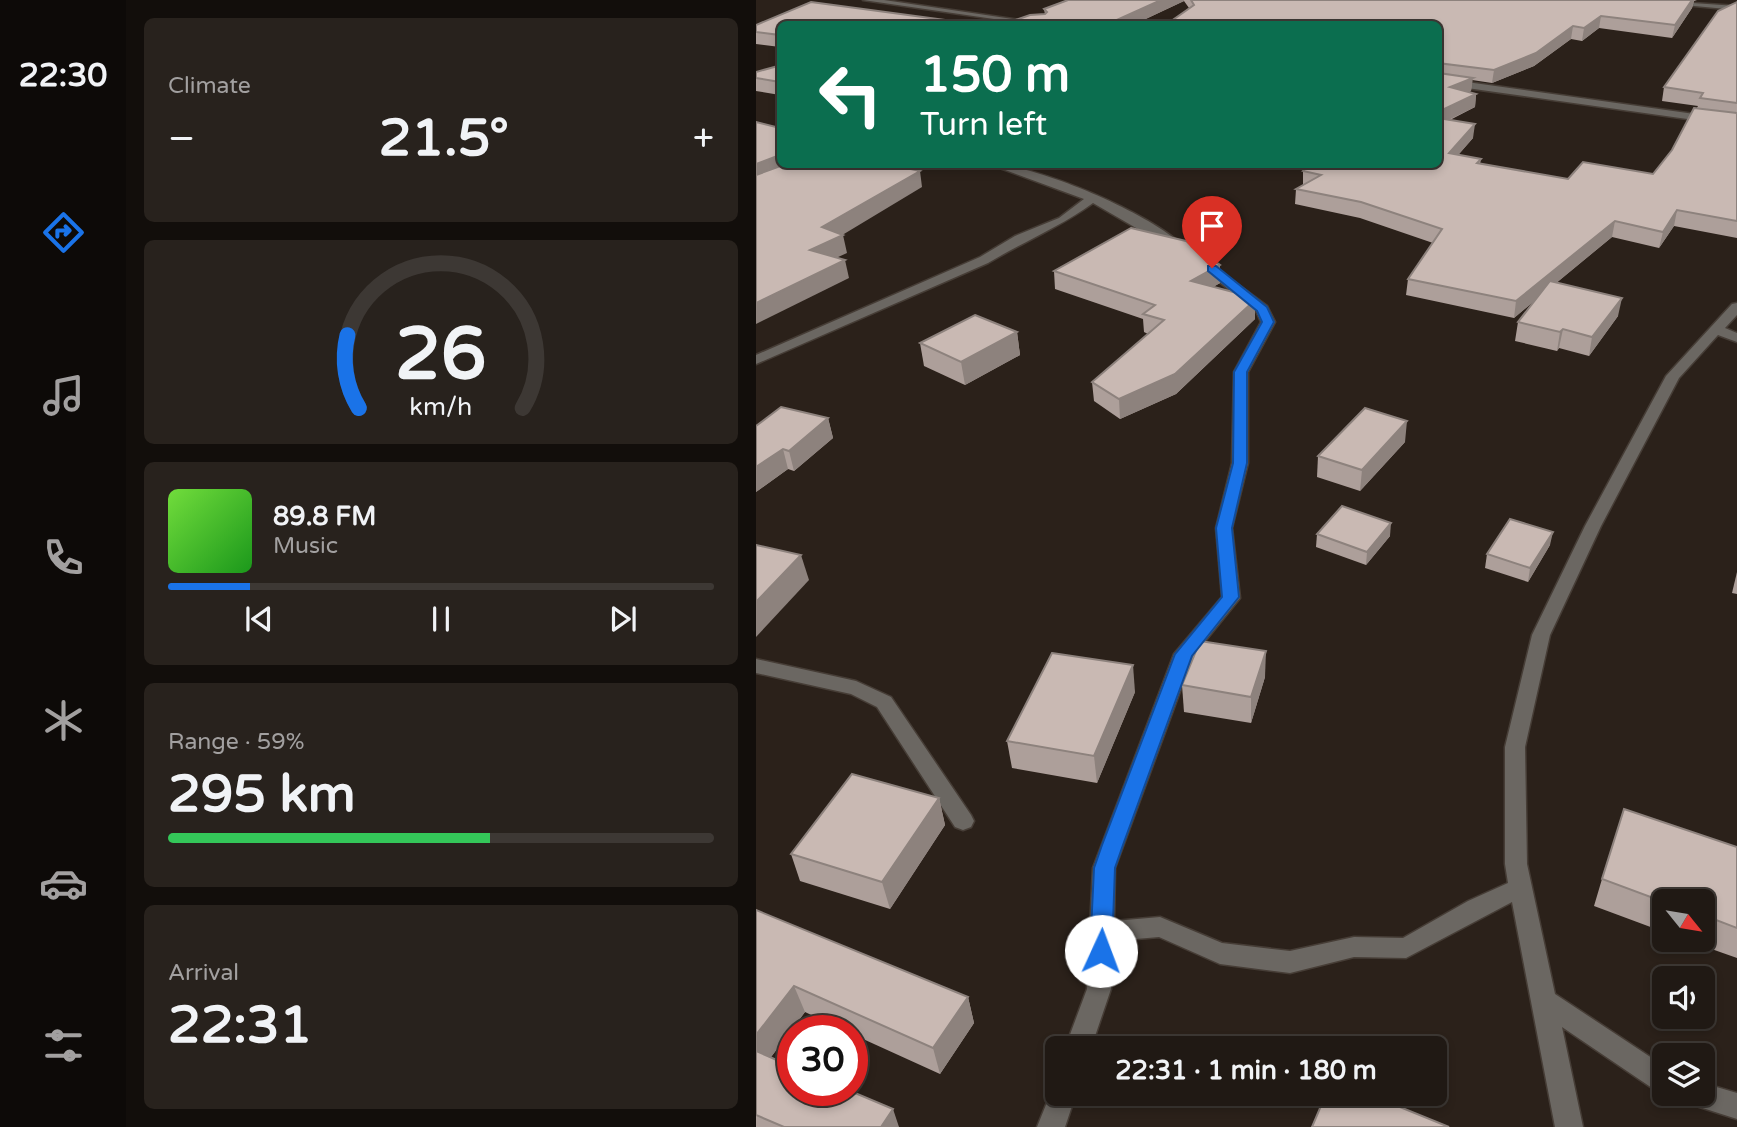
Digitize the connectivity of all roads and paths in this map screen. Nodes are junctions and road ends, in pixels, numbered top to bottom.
1 (867, 0) edge
2 (1652, 0) edge
3 (1737, 8) edge
4 (960, 13) junction
5 (938, 21) edge
6 (1020, 21) edge
7 (1442, 82) edge
8 (1737, 123) edge
9 (1010, 168) edge
10 (1092, 199) junction
11 (1737, 307) edge
12 (1717, 330) junction
13 (1737, 338) edge
14 (756, 360) edge
15 (756, 666) edge
16 (963, 821) dead end
17 (1521, 888) junction
18 (1101, 932) junction
19 (1544, 1002) junction
20 (1082, 1036) edge
21 (1652, 1073) edge
22 (1715, 1100) edge
23 (1059, 1106) edge
24 (1737, 1106) edge
25 (1051, 1127) edge
26 (1569, 1127) edge

1 - 4 street
2 - 3 street
4 - 5 street
4 - 6 street
7 - 8 street
9 - 10 street
10 - 14 street
10 - 18 street
11 - 12 street
12 - 13 street
12 - 17 street
15 - 16 street
17 - 18 street
17 - 19 street
18 - 20 street
19 - 21 street
19 - 26 street
22 - 24 street
23 - 25 street

